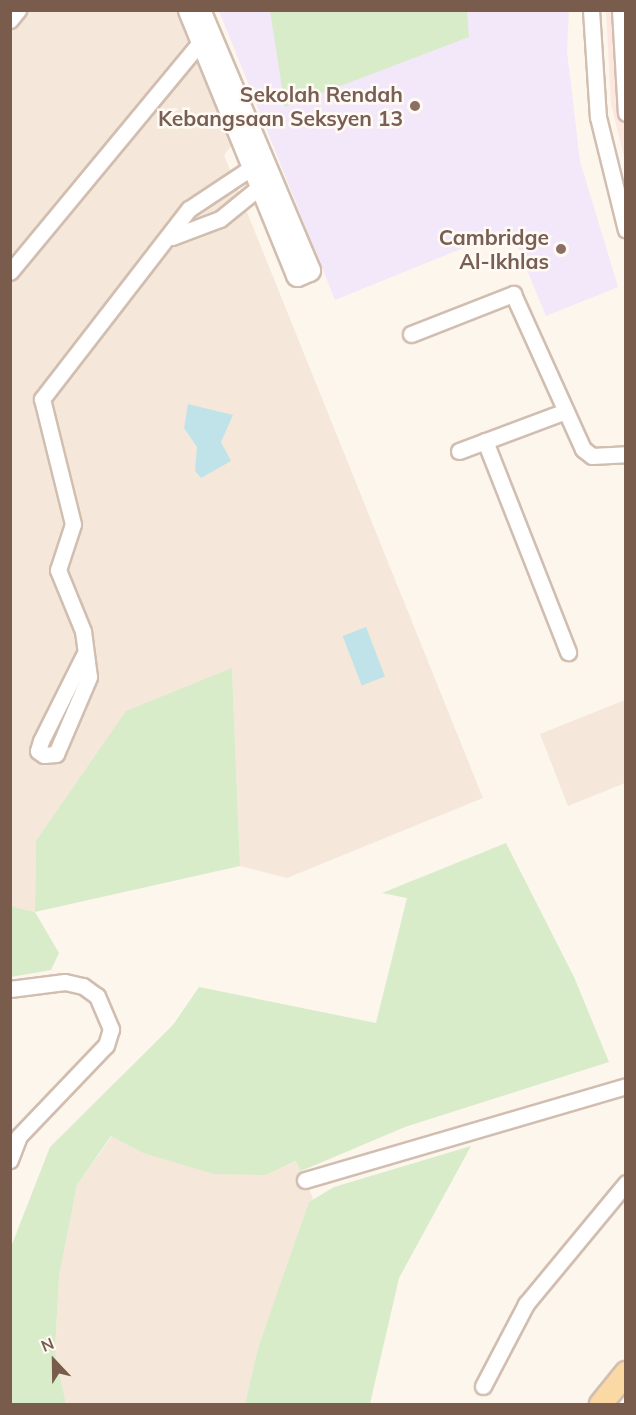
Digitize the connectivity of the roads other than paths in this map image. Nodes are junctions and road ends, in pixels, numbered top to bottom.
1 (18, 10) edge
2 (189, 10) edge
3 (199, 10) edge
4 (591, 10) edge
5 (620, 10) edge
6 (10, 20) edge
7 (204, 36) junction
8 (625, 112) edge
9 (598, 117) junction
10 (261, 173) junction
11 (626, 230) edge
12 (172, 237) junction
13 (309, 270) dead end
14 (10, 272) edge
15 (411, 334) dead end
16 (566, 411) junction
17 (485, 441) junction
18 (459, 451) dead end
19 (626, 454) edge
20 (568, 652) dead end
21 (84, 655) junction
22 (10, 989) edge
23 (626, 1086) edge
24 (10, 1160) edge
25 (305, 1180) dead end
26 (626, 1183) edge
27 (626, 1373) edge
28 (483, 1386) dead end
29 (602, 1404) edge

1 - 6 street
2 - 7 street
3 - 7 street
4 - 9 street
5 - 8 street
7 - 10 street
7 - 14 street
8 - 9 street
9 - 11 street
10 - 12 street
10 - 12 street
10 - 13 street
12 - 21 street
15 - 16 street
16 - 17 street
16 - 19 street
17 - 18 street
17 - 20 street
21 - 21 street
22 - 24 street
23 - 25 street
26 - 28 street
27 - 29 main road

